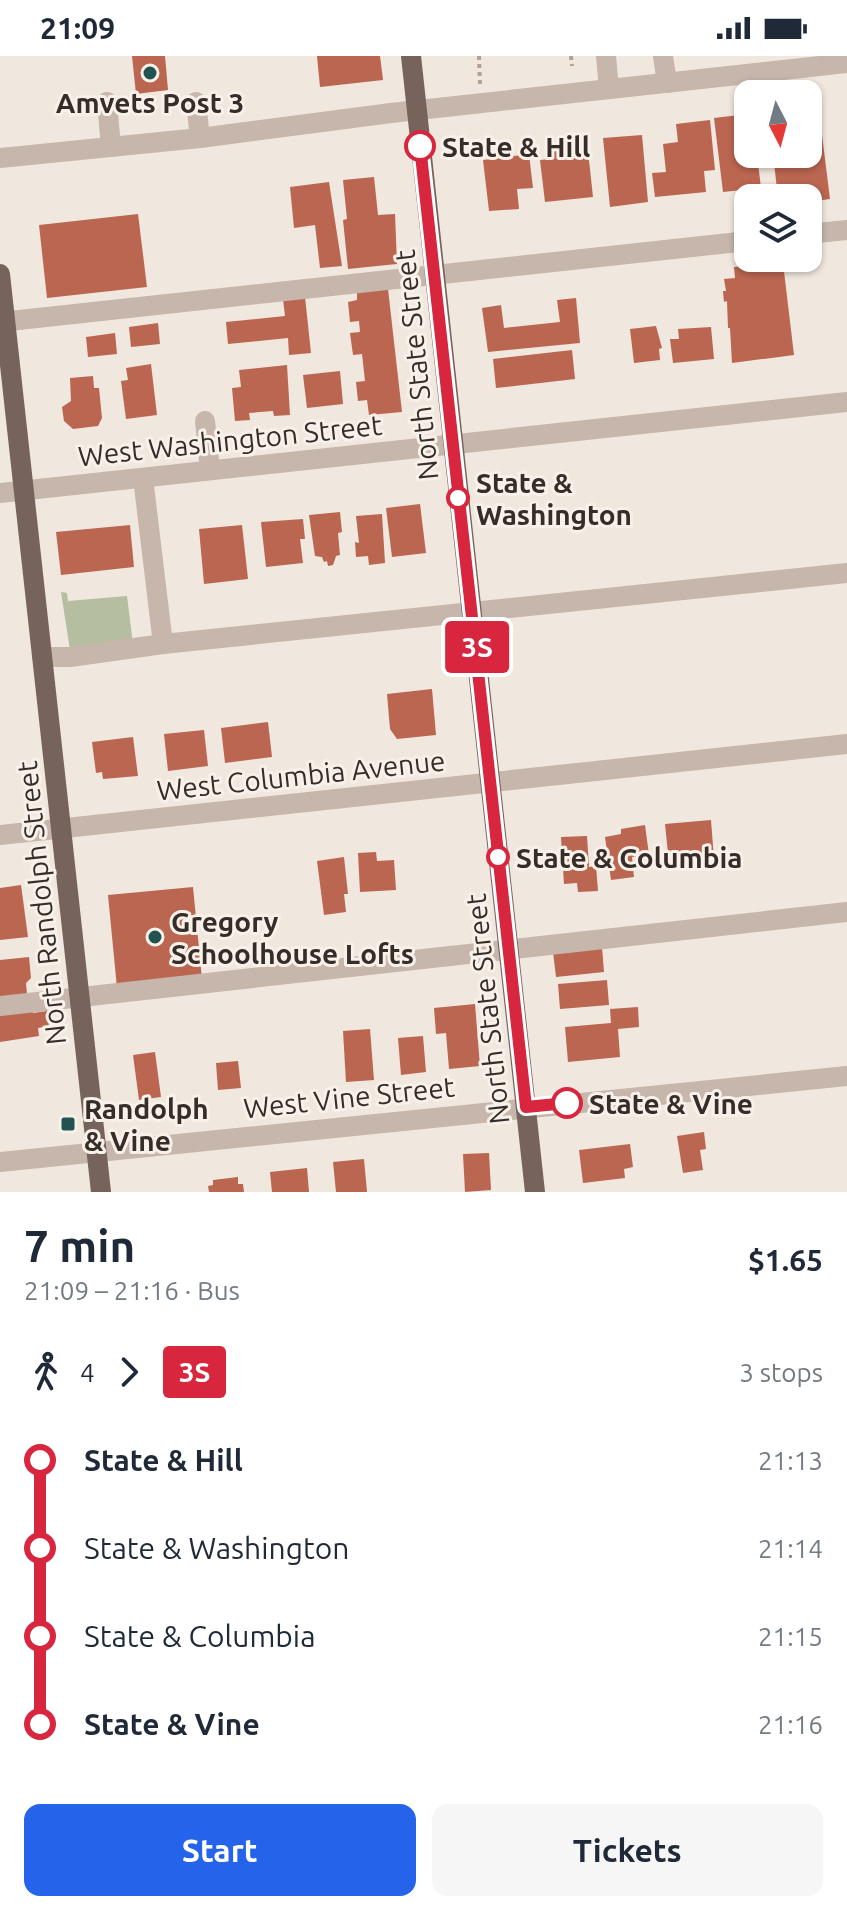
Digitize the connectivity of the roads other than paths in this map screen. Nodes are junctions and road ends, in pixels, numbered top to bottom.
1 (411, 56) edge
2 (606, 56) edge
3 (663, 56) edge
4 (847, 63) edge
5 (667, 83) junction
6 (609, 89) junction
7 (107, 102) dead end
8 (196, 102) dead end
9 (416, 110) junction
10 (200, 138) junction
11 (111, 147) junction
12 (0, 158) edge
13 (847, 230) edge
14 (822, 233) edge
15 (734, 243) edge
16 (0, 274) edge
17 (434, 275) junction
18 (3, 322) edge
19 (847, 402) edge
20 (205, 421) dead end
21 (452, 445) junction
22 (210, 470) junction
23 (143, 478) junction
24 (24, 490) junction
25 (0, 493) edge
26 (847, 573) edge
27 (473, 612) junction
28 (163, 644) junction
29 (42, 657) junction
30 (847, 744) edge
31 (489, 783) junction
32 (60, 828) junction
33 (0, 835) edge
34 (847, 912) edge
35 (508, 949) junction
36 (79, 997) junction
37 (0, 1006) edge
38 (847, 1076) edge
39 (526, 1107) junction
40 (96, 1152) junction
41 (0, 1162) edge
42 (101, 1192) edge
43 (535, 1192) edge

1 - 9 main road, North State Street
2 - 6 street
3 - 5 street
4 - 5 street
5 - 6 street
6 - 9 street
7 - 11 street
8 - 10 street
9 - 10 street
9 - 17 main road, North State Street
10 - 11 street
11 - 12 street
13 - 14 street
15 - 17 street
16 - 18 main road, North Randolph Street
17 - 18 street
17 - 21 main road, North State Street
18 - 24 main road, North Randolph Street
19 - 21 street, West Washington Street
20 - 22 street
21 - 22 street, West Washington Street
21 - 27 main road, North State Street
22 - 23 street, West Washington Street
23 - 24 street, West Washington Street
23 - 28 street
24 - 25 street, West Washington Street
24 - 29 main road, North Randolph Street
26 - 27 street
27 - 28 street
27 - 31 main road, North State Street
28 - 29 street
29 - 32 main road, North Randolph Street
30 - 31 street, West Columbia Avenue
31 - 32 street, West Columbia Avenue
31 - 35 main road, North State Street
32 - 33 street, West Columbia Avenue
32 - 36 main road, North Randolph Street
34 - 35 street
35 - 36 street
35 - 39 main road, North State Street
36 - 37 street
36 - 40 main road, North Randolph Street
38 - 39 street, West Vine Street
39 - 40 street, West Vine Street
39 - 43 main road, North State Street
40 - 41 street, West Vine Street
40 - 42 main road, North Randolph Street

